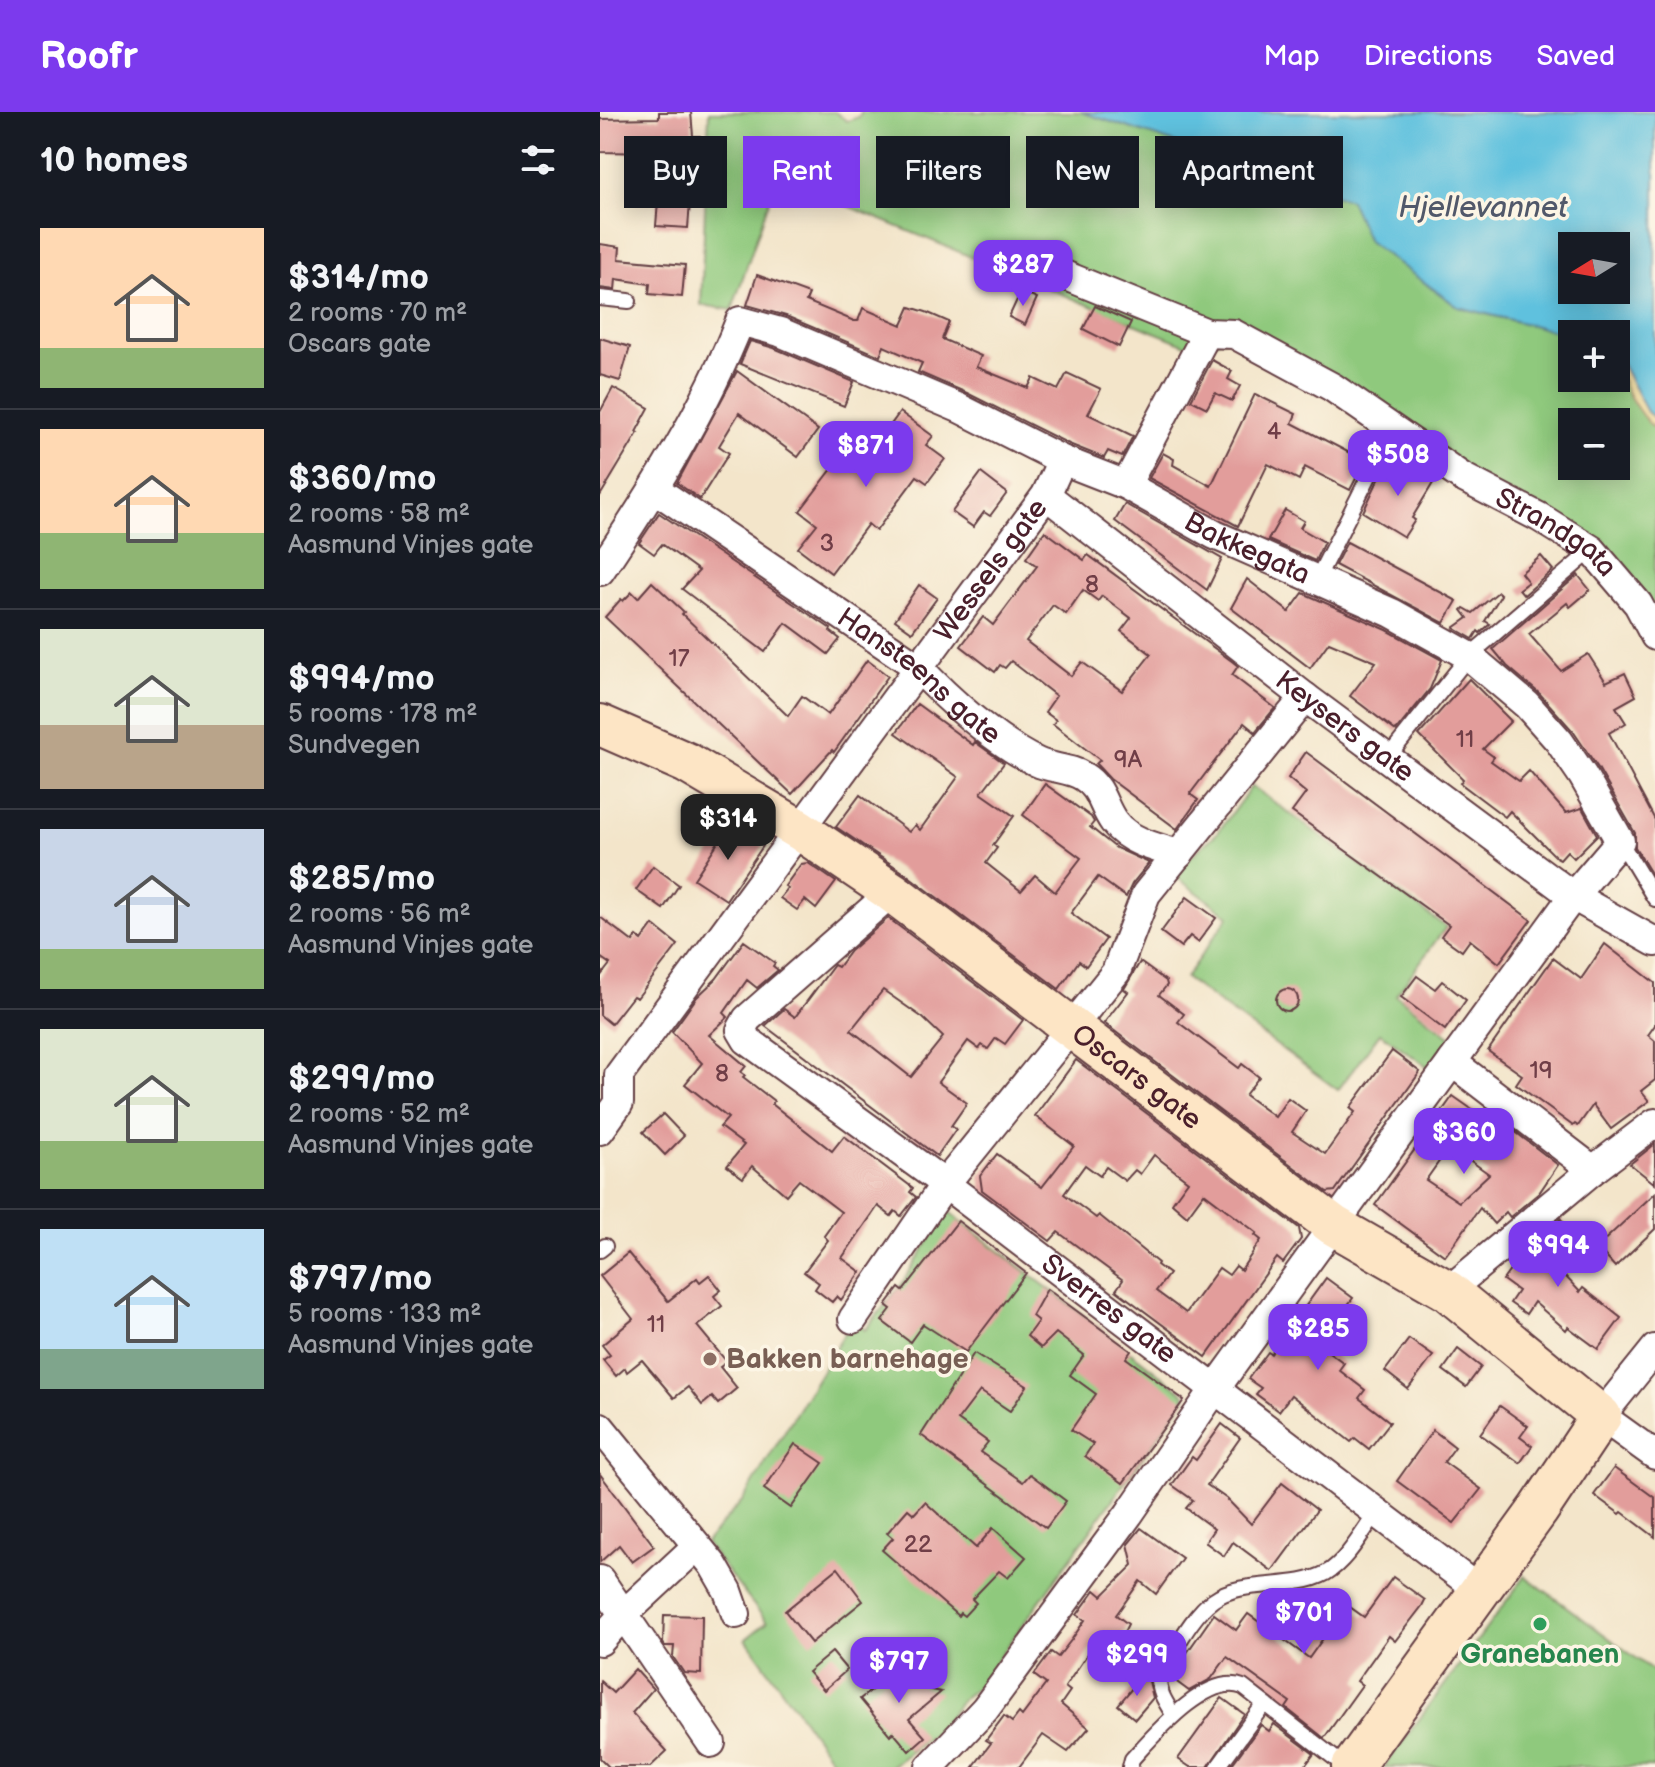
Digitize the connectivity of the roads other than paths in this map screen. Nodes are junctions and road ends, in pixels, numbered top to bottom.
1 (1042, 266) dead end
2 (600, 298) edge
3 (629, 301) dead end
4 (1207, 333) junction
5 (1406, 438) junction
6 (1062, 460) junction
7 (1126, 485) junction
8 (655, 489) junction
9 (1046, 495) junction
10 (1592, 550) junction
11 (600, 571) edge
12 (1316, 581) junction
13 (1655, 636) edge
14 (1469, 656) junction
15 (918, 667) junction
16 (1305, 697) junction
17 (600, 725) edge
18 (1388, 757) junction
19 (800, 830) junction
20 (1620, 841) junction
21 (1179, 854) junction
22 (892, 892) junction
23 (1573, 896) junction
24 (1655, 899) edge
25 (1655, 942) edge
26 (1070, 1027) junction
27 (1452, 1062) junction
28 (1655, 1123) edge
29 (600, 1130) edge
30 (1593, 1170) junction
31 (945, 1184) junction
32 (1333, 1225) junction
33 (1448, 1291) junction
34 (853, 1319) dead end
35 (1655, 1349) edge
36 (1215, 1389) junction
37 (1601, 1416) junction
38 (600, 1427) edge
39 (1655, 1455) edge
40 (1377, 1512) junction
41 (697, 1546) junction
42 (600, 1580) edge
43 (1479, 1590) junction
44 (624, 1614) junction
45 (736, 1614) dead end
46 (600, 1641) edge
47 (1264, 1704) junction
48 (1173, 1714) junction
49 (711, 1743) dead end
50 (930, 1767) edge
51 (1130, 1767) edge
52 (1218, 1767) edge
53 (1346, 1767) edge
54 (1352, 1767) edge

1 - 4 street, Strandgata
2 - 3 lane
4 - 5 street, Strandgata
4 - 7 street
5 - 10 street, Strandgata
5 - 12 lane
6 - 7 street, Bakkegata
6 - 8 street, Bakkegata
6 - 9 street, Wessels gate
7 - 12 street, Bakkegata
8 - 11 street
8 - 15 street, Hansteens gate
9 - 15 street, Wessels gate
9 - 16 street, Keysers gate
10 - 13 street, Strandgata
10 - 14 lane
12 - 14 street, Bakkegata
14 - 18 lane
14 - 20 street, Bakkegata
15 - 19 street, Wessels gate
15 - 21 street, Hansteens gate
16 - 18 street, Keysers gate
16 - 21 street
17 - 19 street, Oscars gate
18 - 23 street, Keysers gate
19 - 22 street, Oscars gate
19 - 29 street, Wessels gate
20 - 23 street
20 - 24 lane, Bakkegata
21 - 26 street
22 - 26 street, Oscars gate
22 - 31 street, Sverres gate
23 - 25 street, Keysers gate
23 - 27 street
26 - 31 street
26 - 32 street, Oscars gate
27 - 30 street
27 - 32 street
28 - 30 street
30 - 33 street
31 - 34 street
31 - 36 street, Sverres gate
32 - 33 street, Oscars gate
32 - 36 street
33 - 37 street, Oscars gate
35 - 37 street
36 - 40 street, Sverres gate
36 - 50 street
37 - 39 street, Oscars gate
37 - 43 street
38 - 41 street
40 - 43 street, Sverres gate
40 - 48 lane
41 - 44 street
41 - 45 street
42 - 44 street
43 - 54 street
44 - 46 street
44 - 49 street
47 - 48 lane
47 - 52 lane
47 - 53 lane
48 - 51 lane

